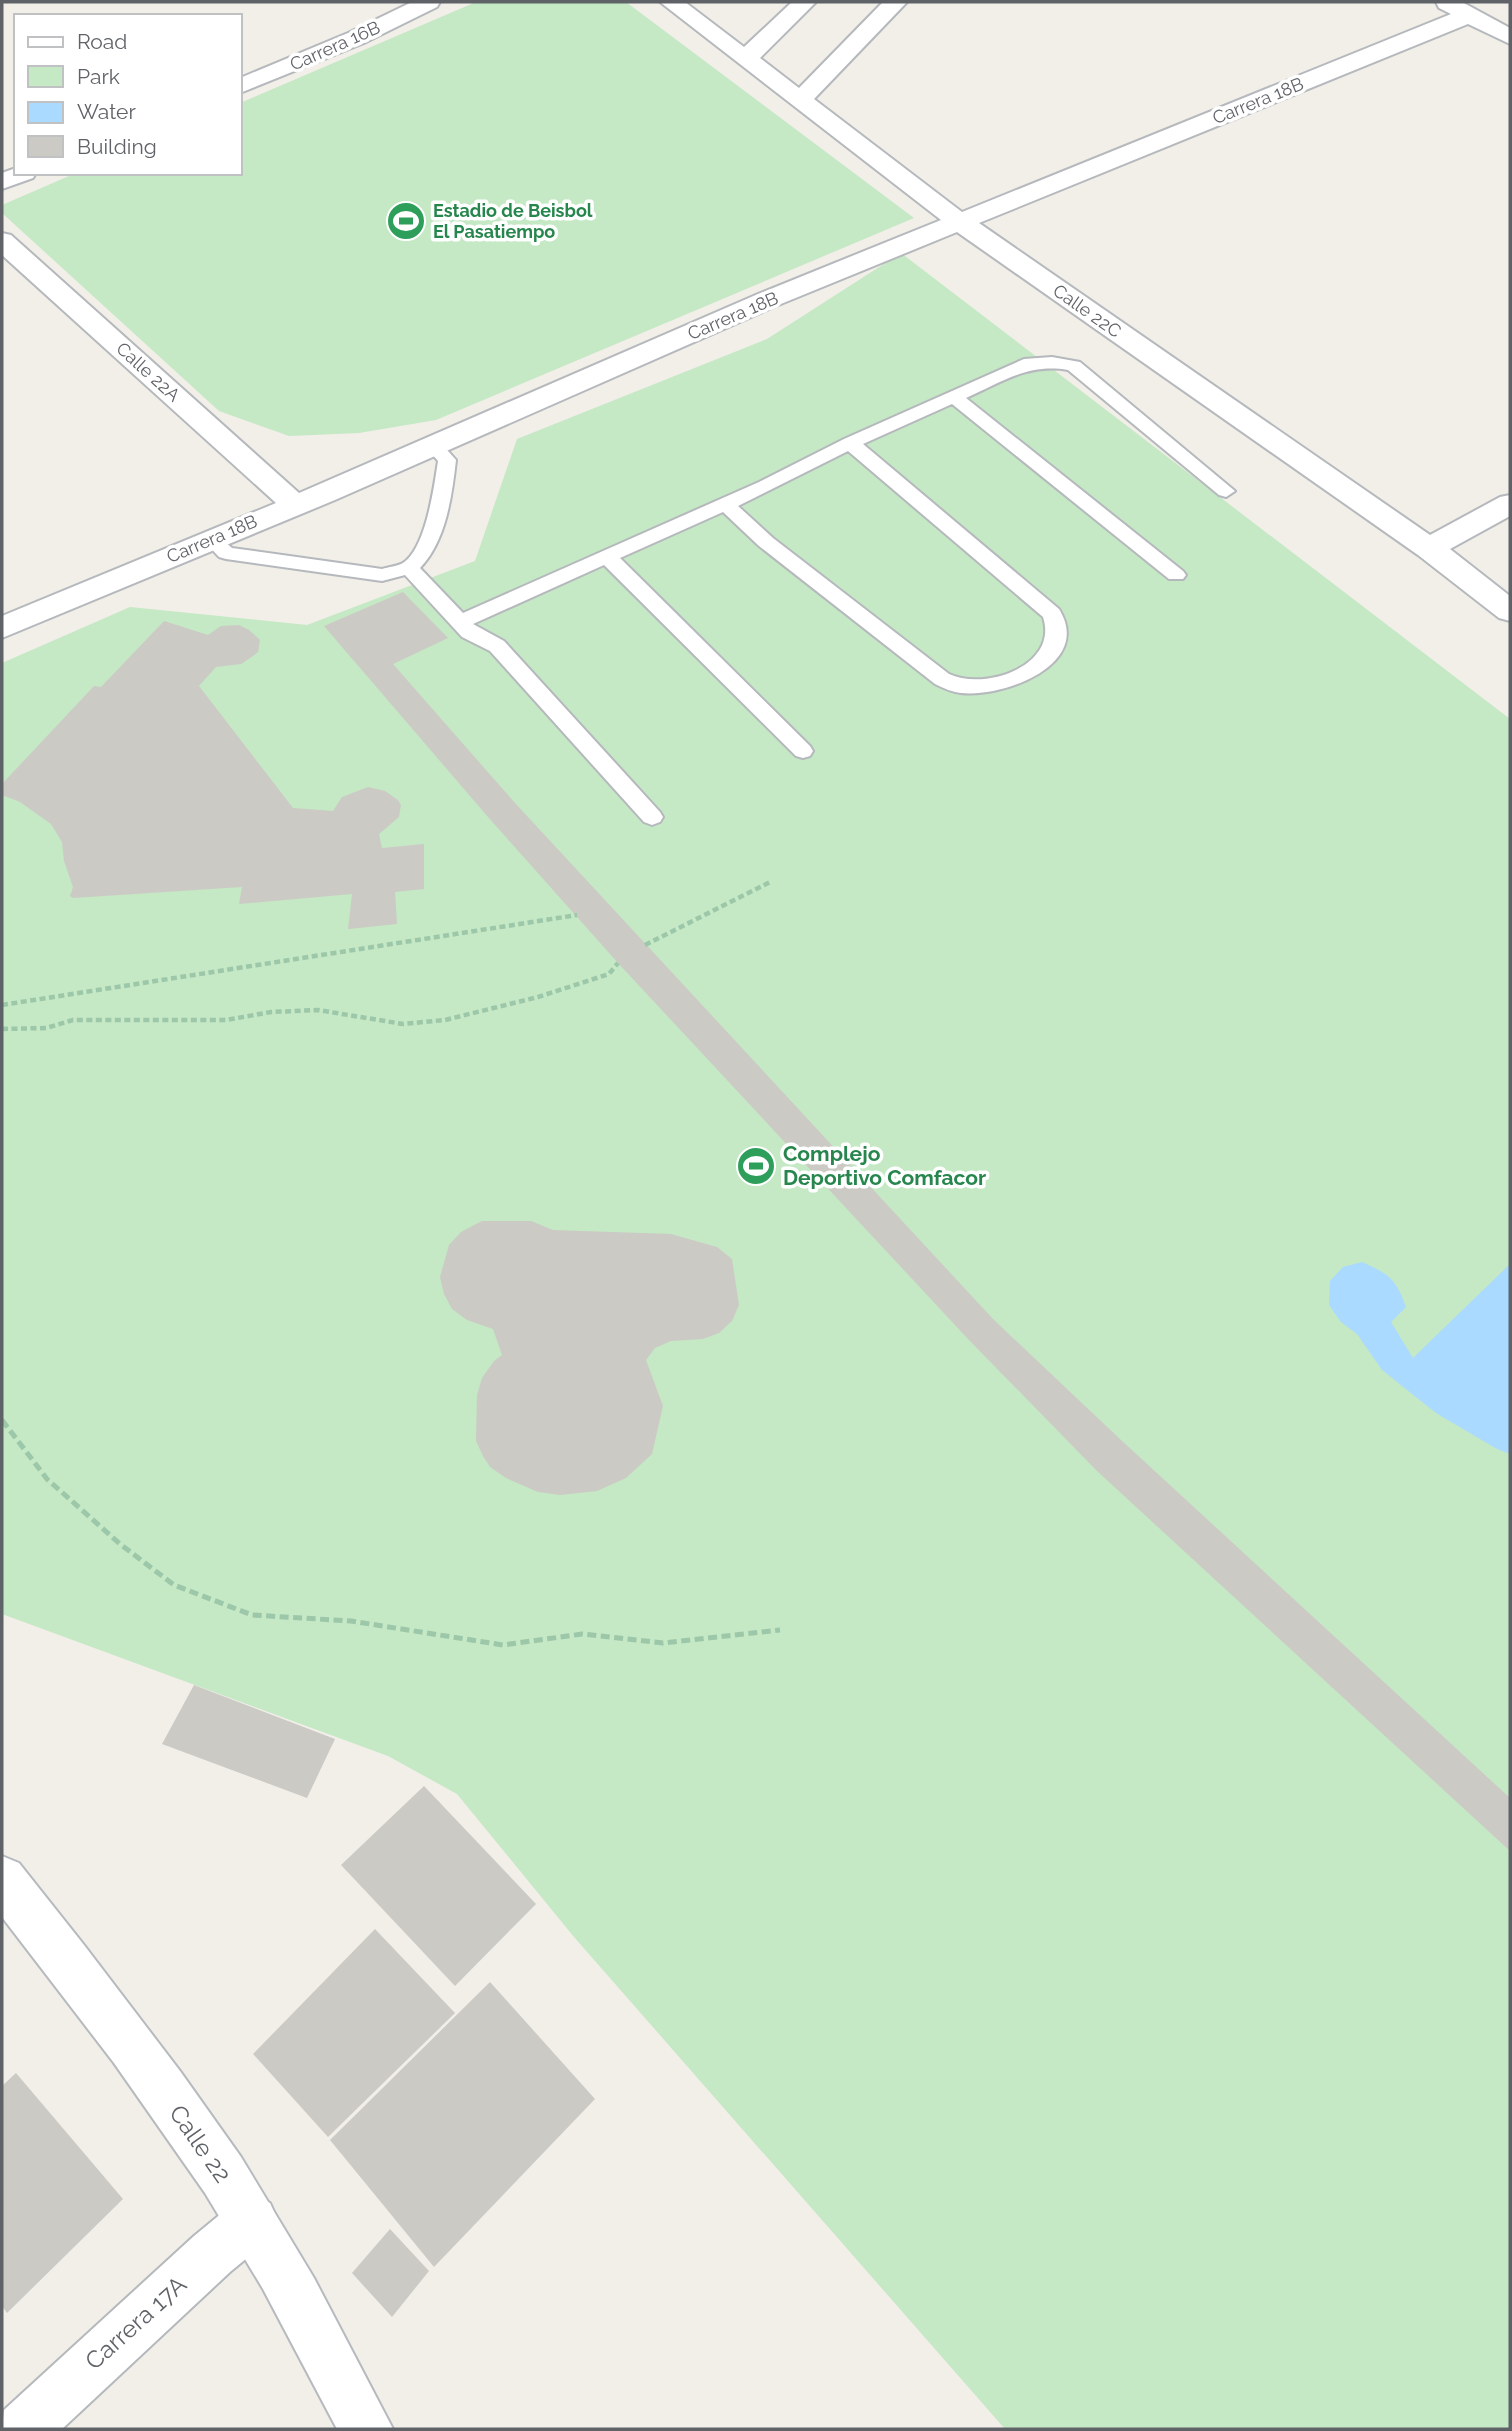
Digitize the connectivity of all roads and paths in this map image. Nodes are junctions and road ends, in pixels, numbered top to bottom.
1 (429, 2) edge
2 (671, 2) edge
3 (805, 2) edge
4 (895, 2) edge
5 (1445, 2) edge
6 (1469, 15) junction
7 (1510, 37) edge
8 (746, 58) junction
9 (242, 85) edge
10 (800, 100) junction
11 (19, 175) edge
12 (2, 182) edge
13 (960, 222) junction
14 (2, 241) edge
15 (954, 397) junction
16 (850, 443) junction
17 (433, 446) junction
18 (1226, 491) dead end
19 (725, 504) junction
20 (1510, 504) edge
21 (293, 505) junction
22 (212, 540) junction
23 (1429, 548) junction
24 (607, 556) junction
25 (409, 568) junction
26 (1175, 575) dead end
27 (1510, 611) edge
28 (460, 622) junction
29 (2, 628) edge
30 (803, 751) dead end
31 (652, 817) dead end
32 (770, 883) dead end
33 (577, 915) dead end
34 (645, 944) dead end
35 (618, 963) dead end
36 (2, 1005) edge
37 (2, 1029) edge
38 (2, 1420) edge
39 (780, 1630) dead end
40 (2, 1880) edge
41 (252, 2221) junction
42 (23, 2429) edge
43 (366, 2429) edge

1 - 9 street, Carrera 16B
2 - 8 street, Calle 22C
3 - 8 street
4 - 10 street
5 - 6 street
6 - 7 street
6 - 13 street, Carrera 18B
8 - 10 street, Calle 22C
10 - 13 street, Calle 22C
11 - 12 street
13 - 17 street, Carrera 18B
13 - 23 street, Calle 22C
14 - 21 street, Calle 22A
15 - 16 lane
15 - 18 lane
15 - 26 lane
16 - 19 lane
16 - 19 lane
17 - 21 street, Carrera 18B
17 - 25 lane
19 - 24 lane
20 - 23 street
21 - 22 street, Carrera 18B
22 - 25 lane
22 - 29 street, Carrera 18B
23 - 27 street, Calle 22C
24 - 28 lane
24 - 30 lane
25 - 28 lane
28 - 31 lane
32 - 34 path
33 - 36 path
35 - 37 path
38 - 39 path
40 - 41 street, Calle 22
41 - 42 street, Carrera 17A
41 - 43 street, Calle 22

